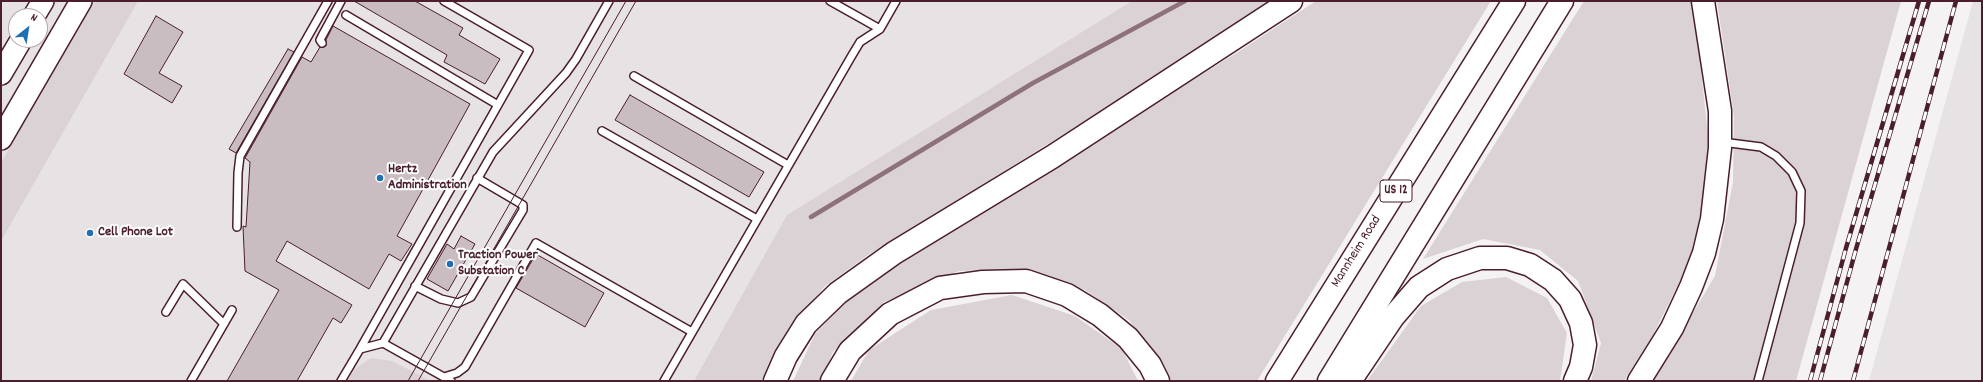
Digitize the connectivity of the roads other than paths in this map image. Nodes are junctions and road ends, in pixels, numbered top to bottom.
1 (80, 1) edge
2 (328, 1) edge
3 (341, 1) edge
4 (444, 1) edge
5 (609, 1) edge
6 (830, 1) edge
7 (896, 1) edge
8 (1291, 1) edge
9 (1514, 1) edge
10 (1562, 1) edge
11 (1703, 1) edge
12 (346, 15) dead end
13 (880, 29) junction
14 (322, 43) dead end
15 (16, 48) edge
16 (1, 74) edge
17 (634, 76) dead end
18 (498, 105) junction
19 (602, 131) dead end
20 (1, 139) edge
21 (1720, 142) junction
22 (788, 165) junction
23 (477, 178) junction
24 (757, 219) junction
25 (237, 228) dead end
26 (415, 286) junction
27 (232, 310) dead end
28 (166, 312) dead end
29 (224, 324) junction
30 (692, 332) junction
31 (383, 343) junction
32 (360, 349) junction
33 (444, 377) junction
34 (191, 381) edge
35 (341, 381) edge
36 (451, 381) edge
37 (664, 381) edge
38 (775, 381) edge
39 (832, 381) edge
40 (1158, 381) edge
41 (1277, 381) edge
42 (1329, 381) edge
43 (1350, 381) edge
44 (1575, 381) edge
45 (1639, 381) edge
46 (1758, 381) edge

1 - 20 street
2 - 25 lane
3 - 14 lane
4 - 18 lane
5 - 23 lane
6 - 13 lane
7 - 13 lane
8 - 38 main road
9 - 41 main road, Mannheim Road / US 12
10 - 42 main road
11 - 21 main road
12 - 18 lane
13 - 22 lane
15 - 16 street
17 - 22 lane
18 - 32 lane
19 - 24 lane
21 - 45 main road
21 - 46 lane
22 - 24 lane
23 - 26 lane
23 - 26 lane
24 - 30 lane
26 - 31 lane
27 - 29 lane
28 - 29 lane
29 - 34 lane
30 - 33 lane
30 - 37 lane
31 - 32 lane
31 - 33 lane
32 - 35 lane
33 - 36 lane
39 - 40 main road
43 - 44 main road

